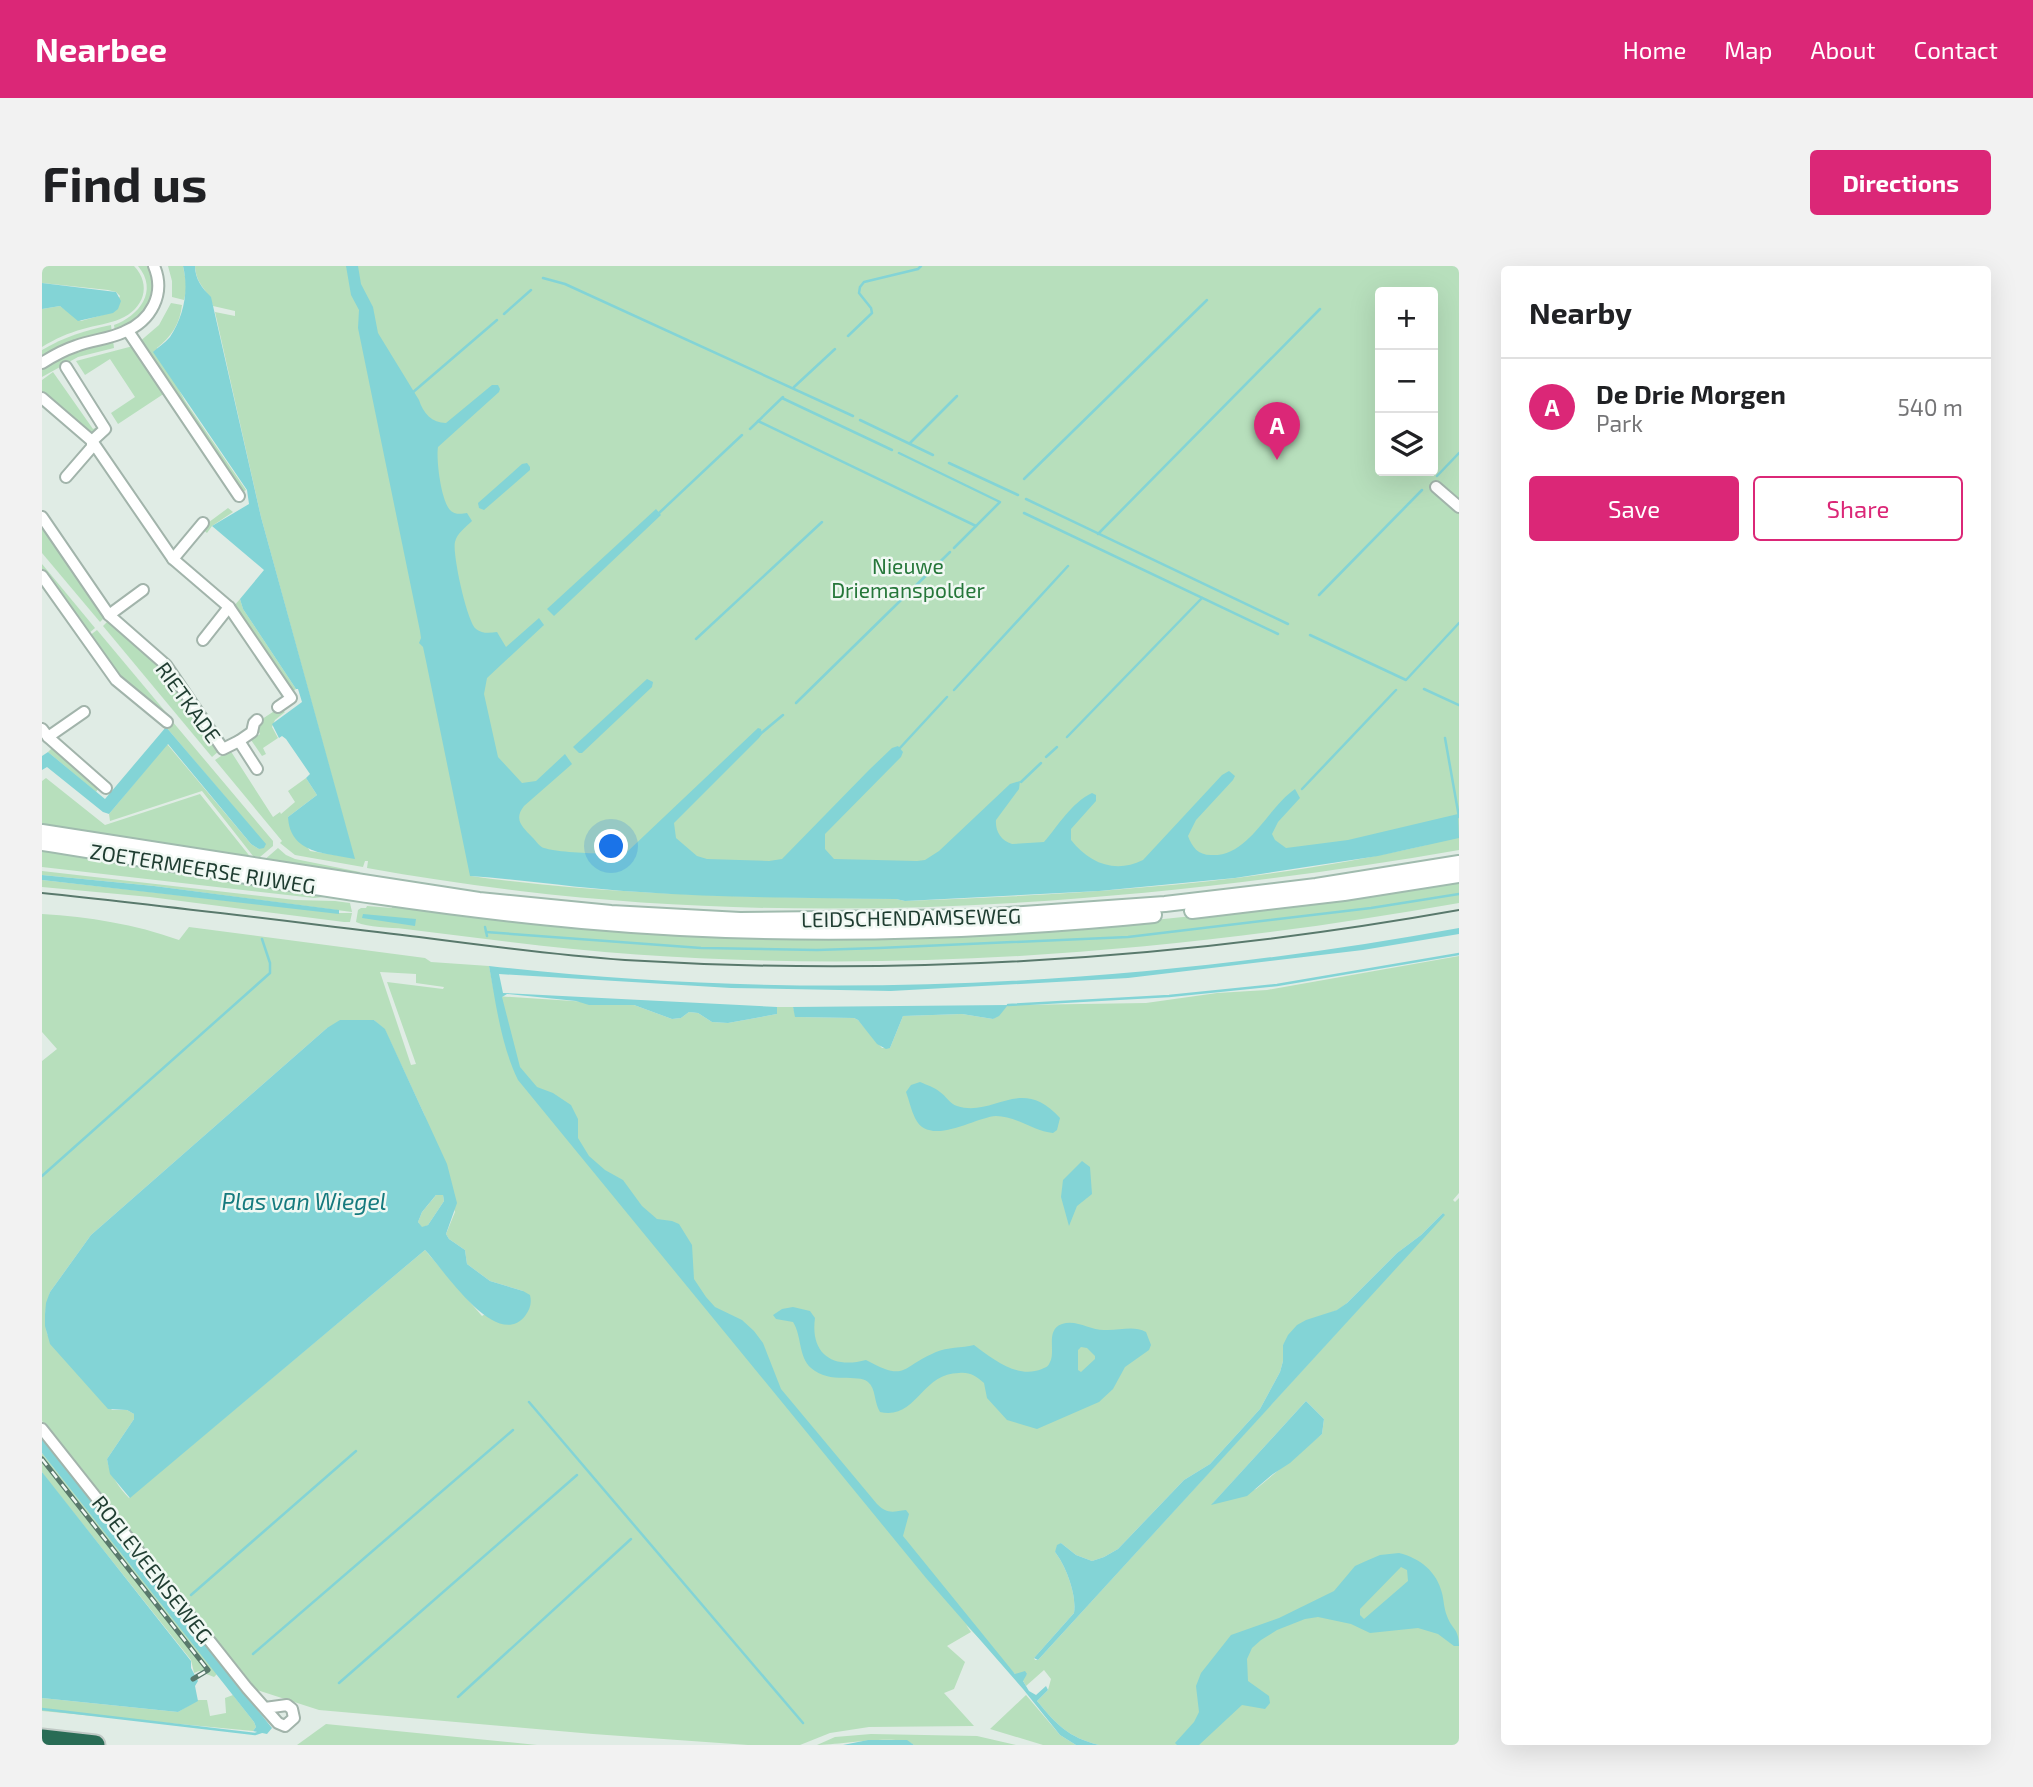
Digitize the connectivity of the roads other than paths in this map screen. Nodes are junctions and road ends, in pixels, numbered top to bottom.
1 (154, 266) edge
2 (128, 331) junction
3 (42, 363) edge
4 (66, 367) dead end
5 (42, 398) edge
6 (92, 441) junction
7 (66, 477) dead end
8 (1436, 487) dead end
9 (239, 496) dead end
10 (1459, 508) edge
11 (42, 517) edge
12 (203, 523) dead end
13 (173, 559) junction
14 (42, 576) edge
15 (143, 590) dead end
16 (229, 607) junction
17 (109, 615) junction
18 (203, 640) dead end
19 (278, 706) dead end
20 (84, 712) dead end
21 (257, 720) dead end
22 (167, 722) dead end
23 (45, 733) edge
24 (239, 741) junction
25 (257, 769) dead end
26 (106, 788) dead end
27 (42, 832) edge
28 (42, 843) edge
29 (1459, 863) edge
30 (1459, 875) edge
31 (363, 887) junction
32 (42, 1429) edge
33 (265, 1708) dead end
34 (42, 1739) edge
35 (95, 1745) edge

1 - 2 street
2 - 3 street
2 - 9 street
4 - 6 street
5 - 6 street
6 - 7 street
6 - 13 street
8 - 10 street
11 - 17 street, RIETKADE
12 - 13 street
13 - 16 street
14 - 22 street
15 - 17 street
16 - 18 street
16 - 19 street
17 - 24 street, RIETKADE
20 - 23 street
21 - 24 street, RIETKADE
23 - 26 street
24 - 25 street, RIETKADE
27 - 31 main road, ZOETERMEERSE RIJWEG
28 - 31 main road, ZOETERMEERSE RIJWEG
29 - 31 main road, LEIDSCHENDAMSEWEG
30 - 31 main road, LEIDSCHENDAMSEWEG
32 - 33 street, ROELEVEENSEWEG
34 - 35 highway

